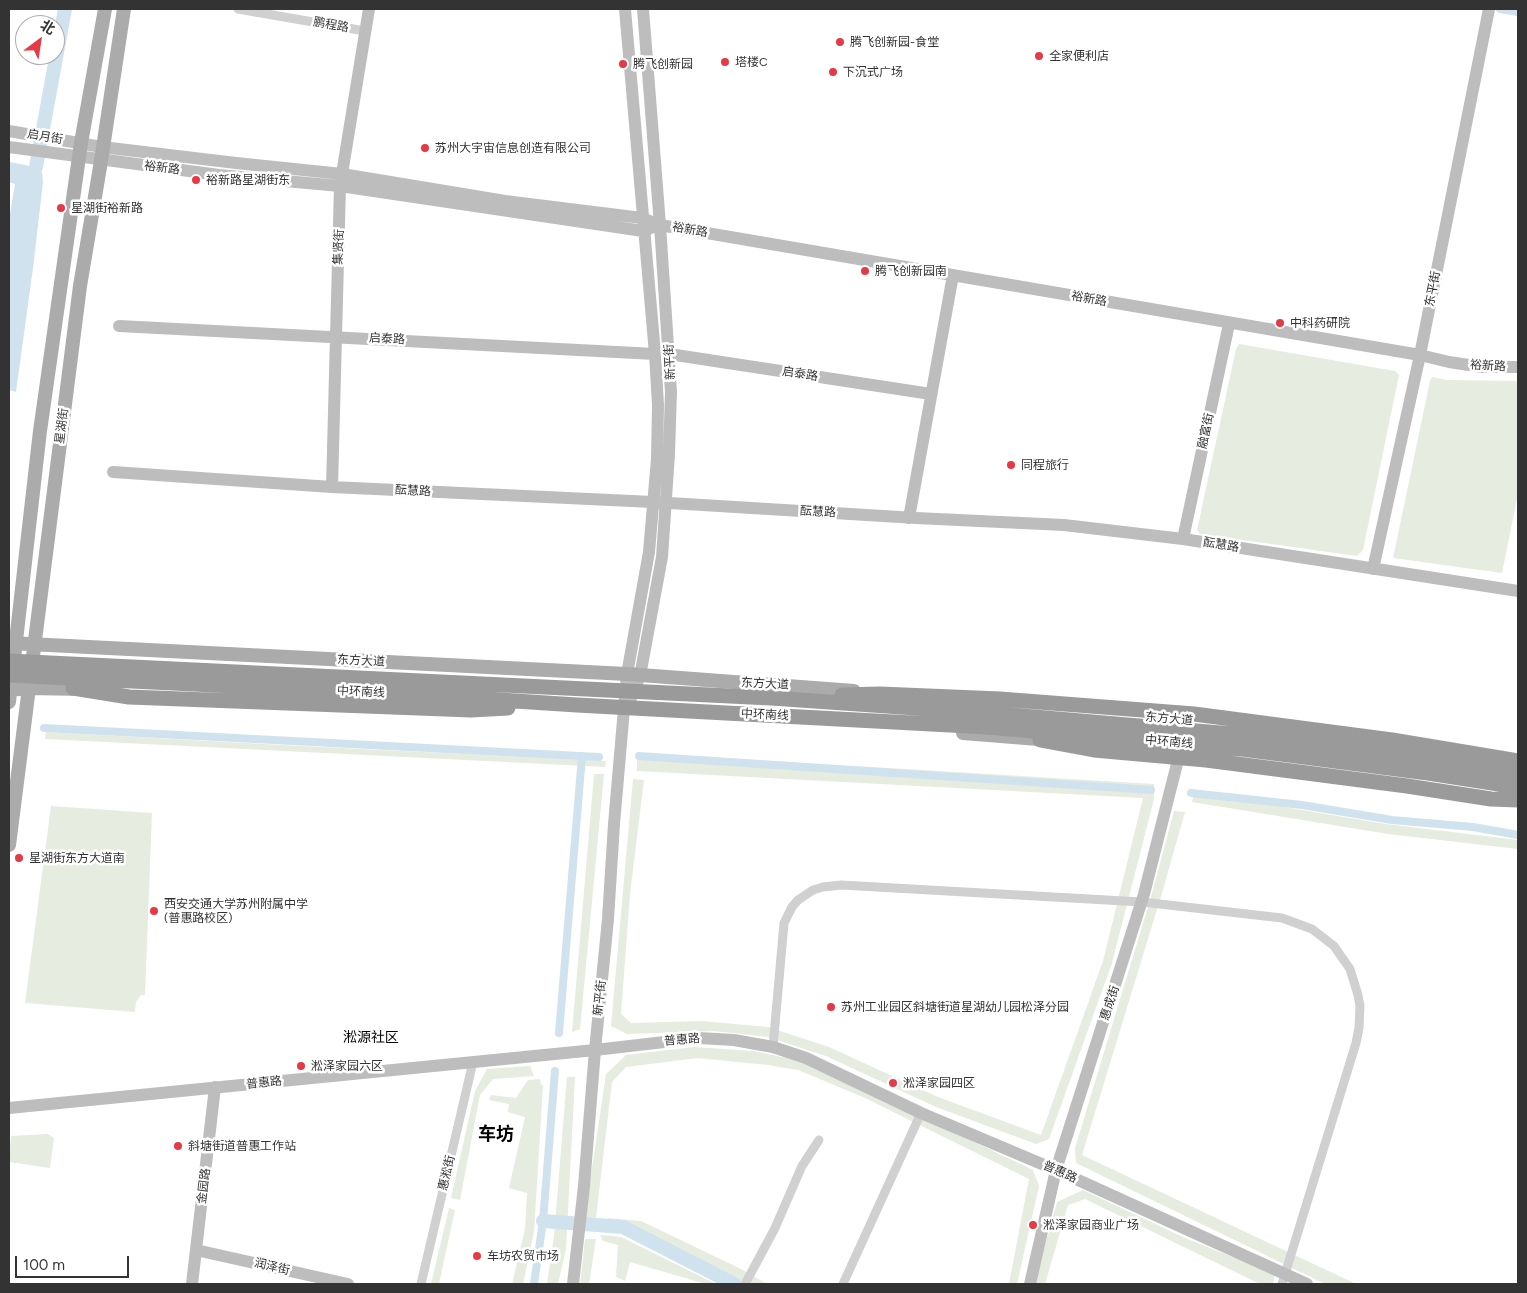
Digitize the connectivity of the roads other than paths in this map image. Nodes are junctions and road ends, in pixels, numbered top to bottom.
1 (105, 9) edge
2 (124, 9) edge
3 (238, 9) edge
4 (369, 9) edge
5 (625, 9) edge
6 (643, 9) edge
7 (1488, 14) edge
8 (365, 32) junction
9 (12, 131) edge
10 (81, 143) junction
11 (102, 146) junction
12 (10, 148) edge
13 (79, 158) junction
14 (101, 161) junction
15 (341, 180) junction
16 (642, 218) junction
17 (660, 225) junction
18 (643, 231) junction
19 (953, 274) junction
20 (1229, 324) junction
21 (119, 326) dead end
22 (336, 337) junction
23 (655, 354) junction
24 (669, 354) junction
25 (1420, 355) junction
26 (1518, 367) edge
27 (931, 394) junction
28 (113, 472) dead end
29 (332, 487) junction
30 (653, 502) junction
31 (666, 503) junction
32 (909, 518) junction
33 (1183, 539) junction
34 (1373, 569) junction
35 (1518, 591) edge
36 (13, 643) edge
37 (35, 643) junction
38 (9, 661) edge
39 (9, 675) edge
40 (634, 675) junction
41 (29, 688) junction
42 (73, 688) junction
43 (9, 694) edge
44 (771, 698) junction
45 (577, 705) junction
46 (625, 712) junction
47 (1186, 720) junction
48 (955, 725) junction
49 (1180, 752) junction
50 (1518, 762) edge
51 (1518, 773) edge
52 (1518, 788) edge
53 (1518, 798) edge
54 (9, 845) edge
55 (1142, 902) junction
56 (773, 1047) junction
57 (595, 1050) junction
58 (473, 1062) junction
59 (215, 1088) junction
60 (9, 1108) edge
61 (921, 1113) junction
62 (819, 1140) dead end
63 (1056, 1170) junction
64 (196, 1250) junction
65 (1284, 1279) edge
66 (192, 1284) edge
67 (348, 1284) edge
68 (421, 1284) edge
69 (573, 1284) edge
70 (745, 1284) edge
71 (842, 1284) edge
72 (1030, 1284) edge
73 (1307, 1284) edge

1 - 10 main road, 星湖街
2 - 11 main road, 星湖街
3 - 8 street, 鹏程路
4 - 8 street, 集贤街
5 - 16 street, 新平街
6 - 17 street, 新平街
7 - 25 street, 东平街
8 - 15 street, 集贤街
9 - 10 street, 启月街
10 - 11 street, 裕新路
10 - 13 main road, 星湖街
11 - 14 main road, 星湖街
11 - 15 street, 裕新路
12 - 13 street, 启月街
13 - 14 street, 裕新路
13 - 36 main road, 星湖街
14 - 15 street, 裕新路
14 - 37 main road, 星湖街
15 - 16 street, 裕新路
15 - 18 street, 裕新路
15 - 22 street, 集贤街
16 - 17 street, 裕新路
16 - 18 street, 新平街
17 - 18 street, 裕新路
17 - 19 street, 裕新路
17 - 24 street, 新平街
18 - 23 street, 新平街
19 - 20 street, 裕新路
19 - 27 street
20 - 25 street, 裕新路
20 - 33 street, 融富街
21 - 22 street, 启泰路
22 - 23 street, 启泰路
22 - 29 street, 集贤街
23 - 30 street, 新平街
24 - 27 street, 启泰路
24 - 31 street, 新平街
25 - 26 street, 裕新路
25 - 34 street, 东平街
27 - 32 street
28 - 29 street, 酝慧路
29 - 30 street, 酝慧路
30 - 31 street, 酝慧路
30 - 40 street, 新平街
31 - 32 street, 酝慧路
31 - 40 street, 新平街
32 - 33 street, 酝慧路
33 - 34 street, 酝慧路
34 - 35 street, 酝慧路
36 - 37 main road, 东方大道
36 - 43 main road, 星湖街
37 - 40 main road, 东方大道
37 - 41 main road, 星湖街
38 - 44 highway, 中环南线
39 - 45 highway, 中环南线
40 - 46 street, 新平街
40 - 47 main road, 东方大道
41 - 42 main road
41 - 43 main road
41 - 54 main road, 星湖街
42 - 45 highway
42 - 46 main road
44 - 50 highway
44 - 51 highway, 中环南线
45 - 48 highway, 中环南线
46 - 49 main road
46 - 57 street, 新平街
47 - 49 street, 惠成街
47 - 50 main road, 东方大道
48 - 52 highway, 中环南线
48 - 53 highway
49 - 53 main road
49 - 55 street, 惠成街
55 - 56 street
55 - 63 street, 惠成街
55 - 65 street
56 - 57 street, 普惠路
56 - 61 street, 普惠路
57 - 58 street, 普惠路
57 - 69 street, 新平街
58 - 59 street, 普惠路
58 - 68 street, 惠淞街
59 - 60 street, 普惠路
59 - 64 street, 金园路
61 - 63 street, 普惠路
61 - 71 street
62 - 70 street
63 - 65 street, 普惠路
63 - 72 street, 惠成街
64 - 66 street, 金园路
64 - 67 street, 润泽街
65 - 73 street, 普惠路

